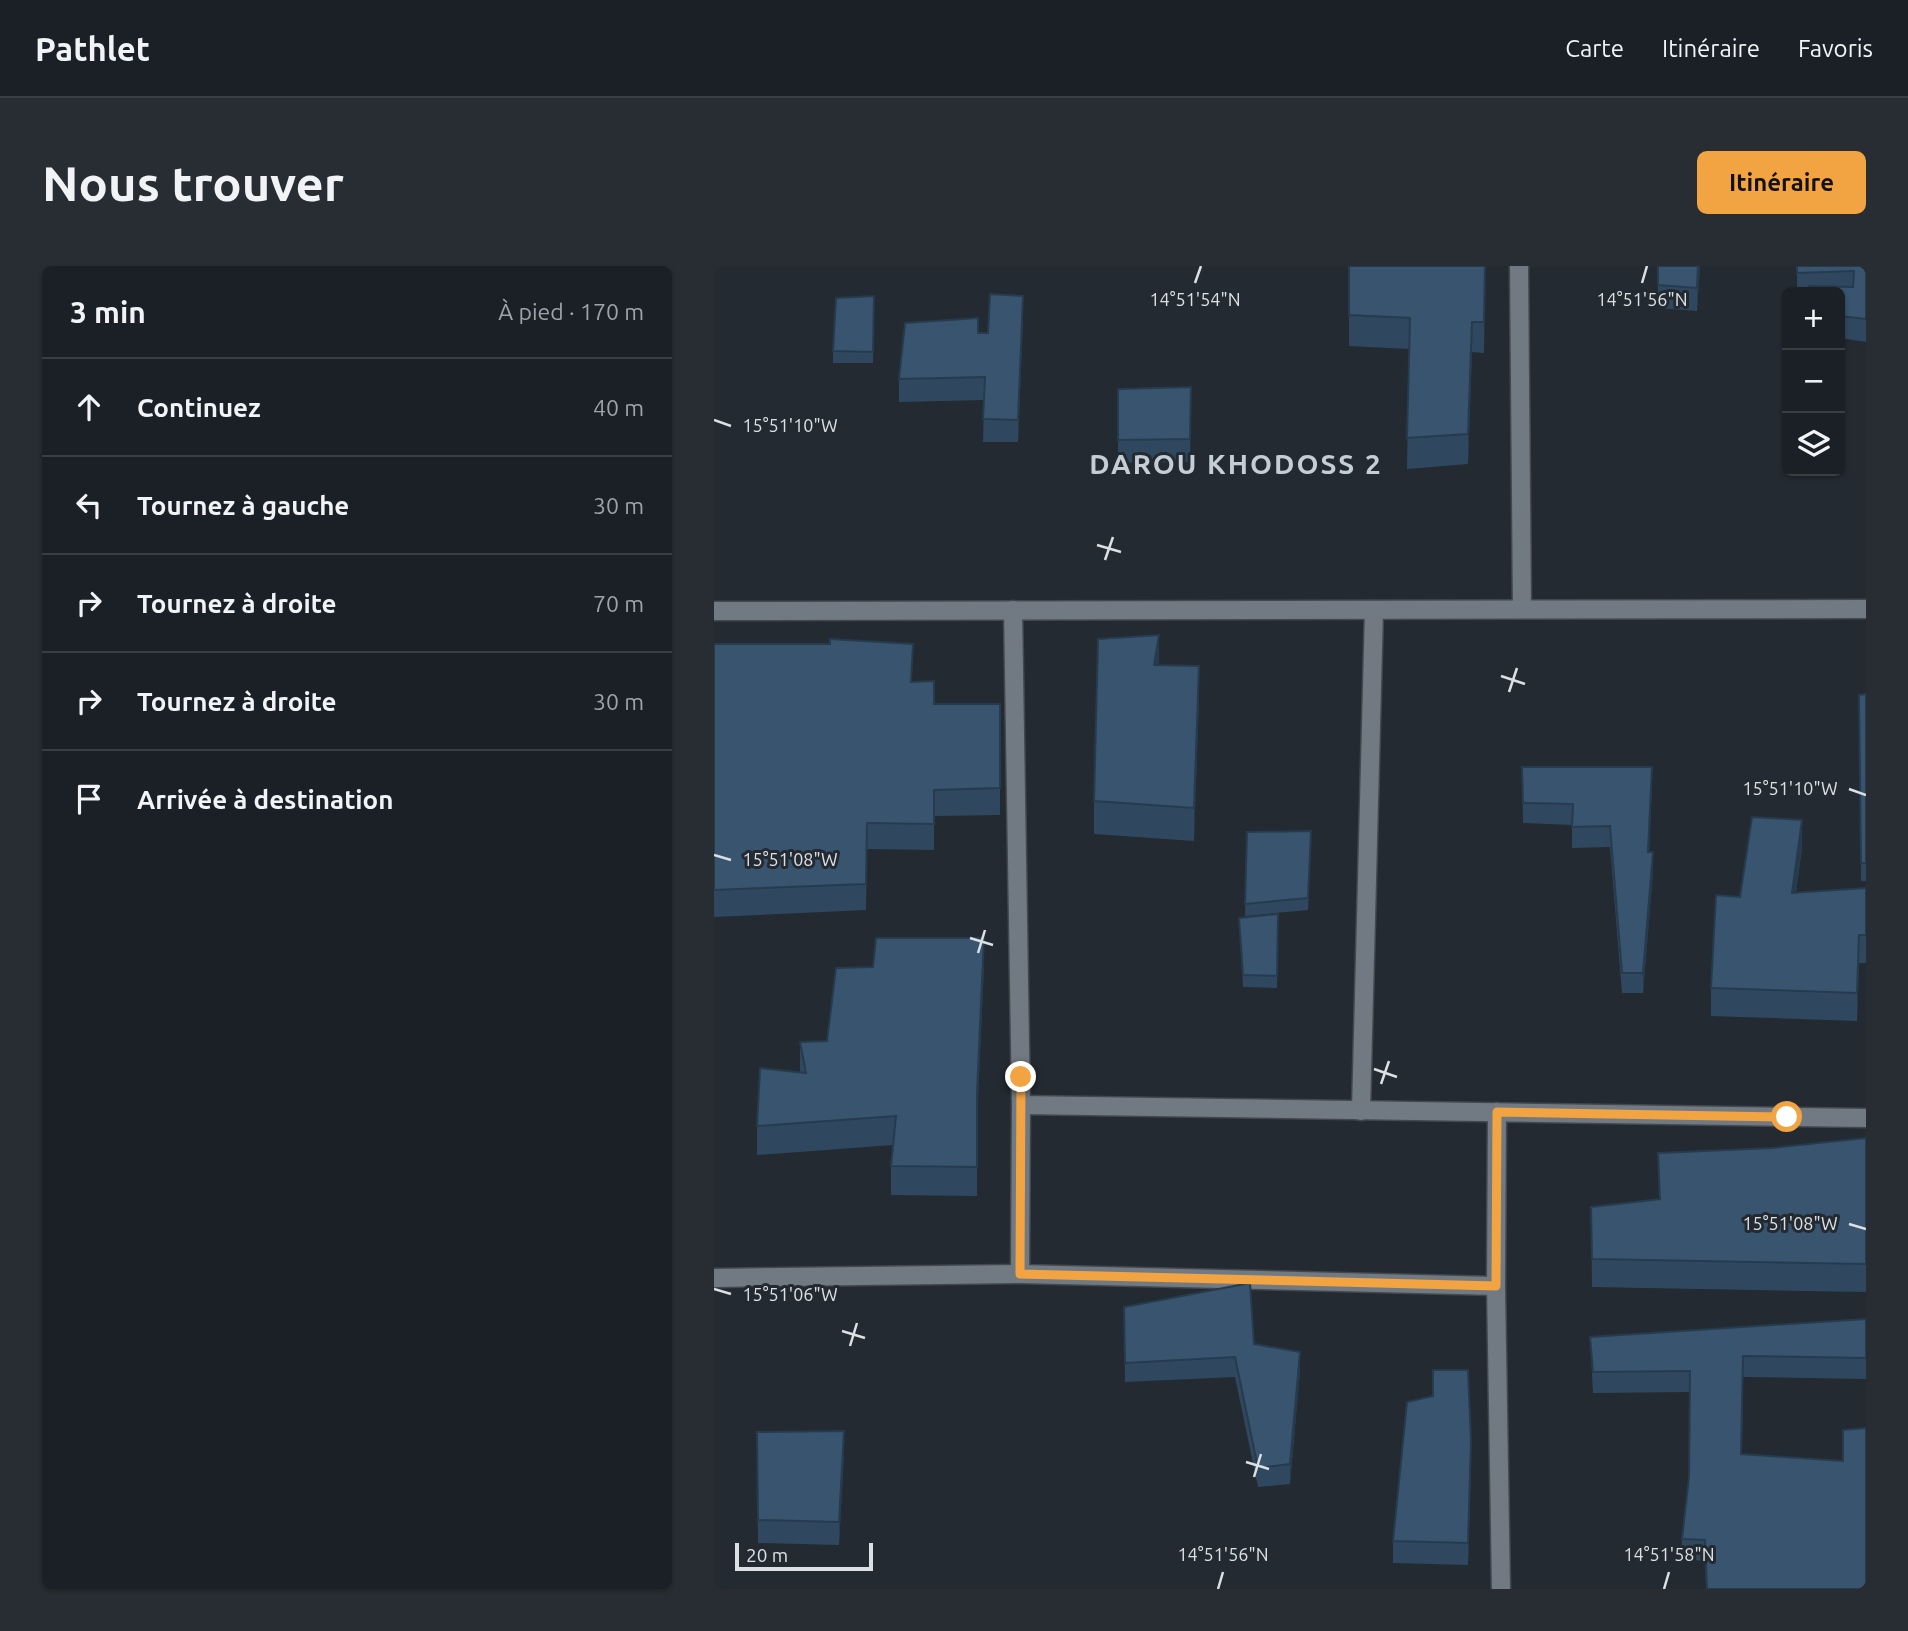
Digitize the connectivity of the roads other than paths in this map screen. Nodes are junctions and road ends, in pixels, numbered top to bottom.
1 (1520, 266) edge
2 (1522, 609) junction
3 (1866, 609) edge
4 (1013, 610) junction
5 (1374, 610) junction
6 (714, 611) edge
7 (1021, 1105) junction
8 (1361, 1111) junction
9 (1497, 1112) junction
10 (1866, 1118) edge
11 (1020, 1274) junction
12 (714, 1278) edge
13 (1496, 1286) junction
14 (1501, 1589) edge

1 - 2 street
2 - 3 street
2 - 5 street
4 - 5 street
4 - 6 street
4 - 7 street
5 - 8 street
7 - 8 street
7 - 11 street
8 - 9 street
9 - 10 street
9 - 13 street
11 - 12 street
11 - 13 street
13 - 14 street

